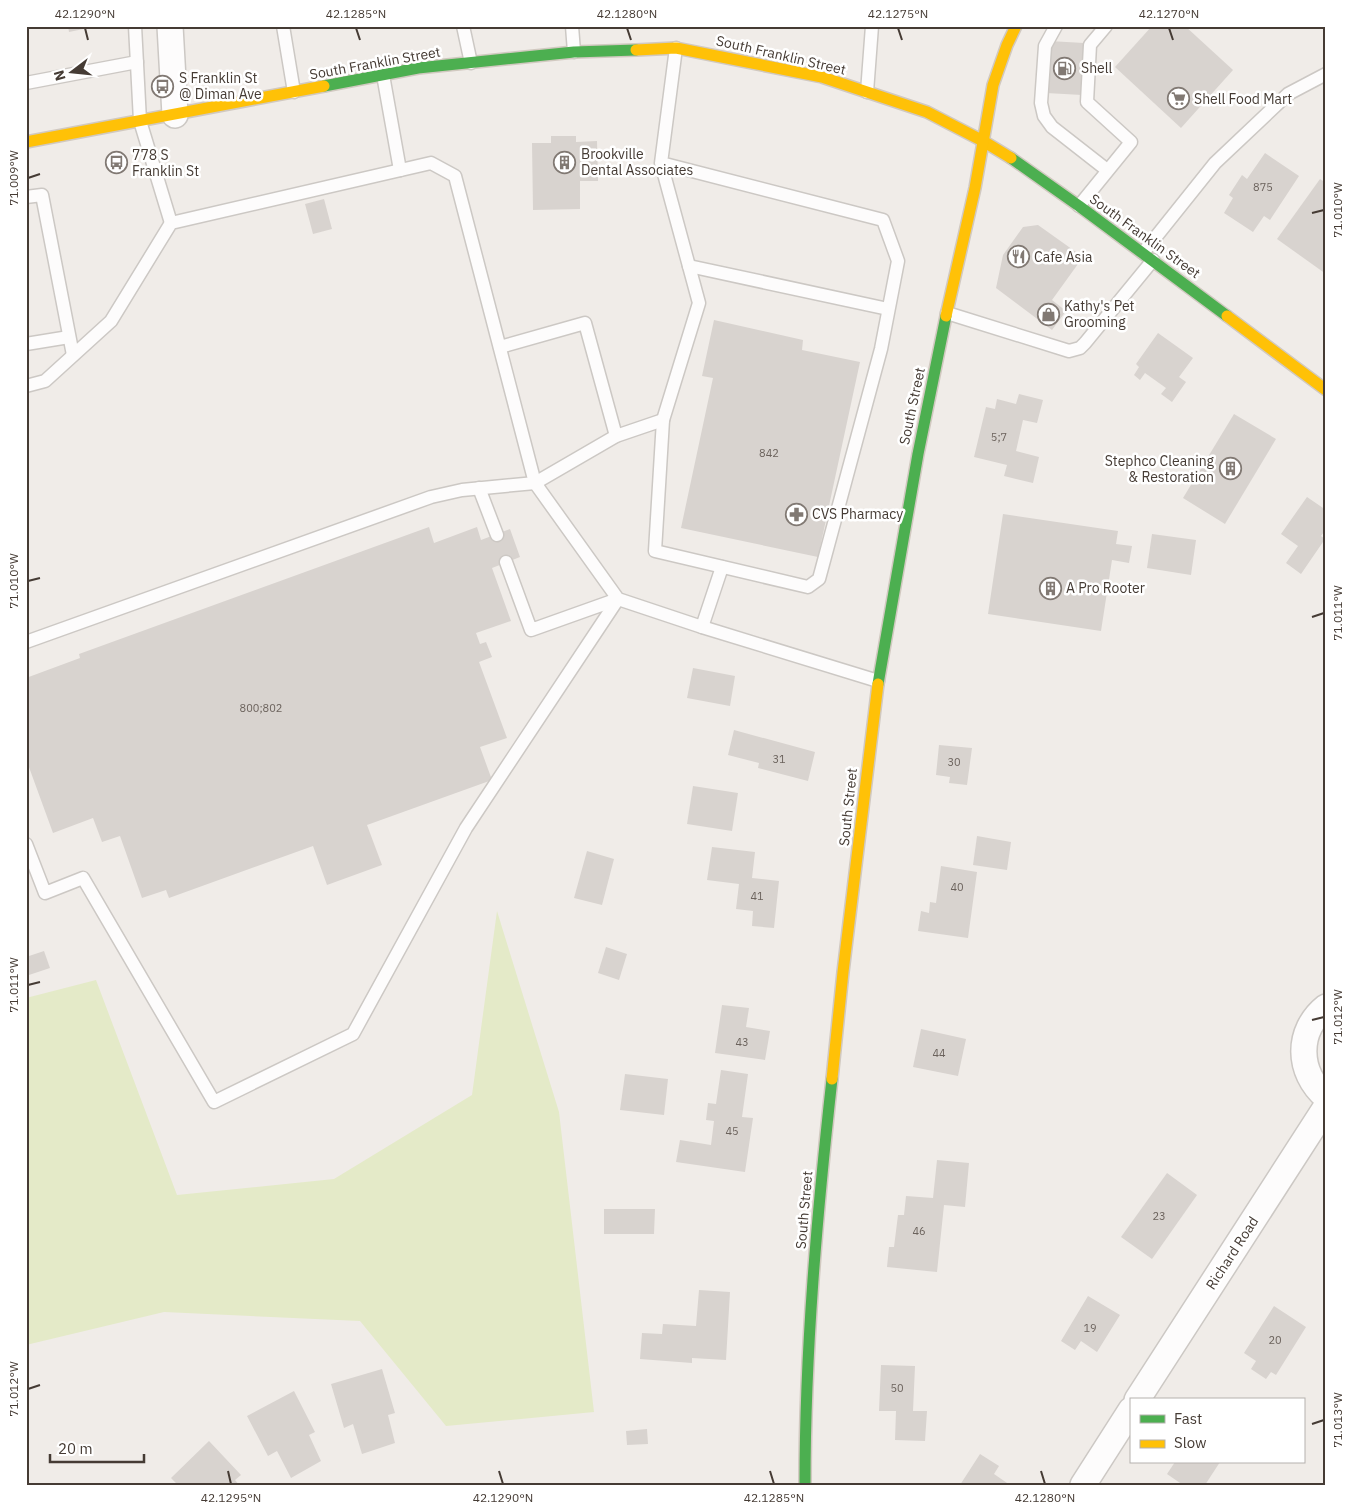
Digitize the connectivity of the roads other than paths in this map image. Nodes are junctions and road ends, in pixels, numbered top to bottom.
1 (135, 26) edge
2 (170, 26) edge
3 (283, 26) edge
4 (462, 26) edge
5 (572, 26) edge
6 (872, 26) edge
7 (1016, 26) edge
8 (1056, 26) edge
9 (1106, 26) edge
10 (676, 48) junction
11 (574, 52) junction
12 (137, 62) junction
13 (471, 63) junction
14 (1326, 74) edge
15 (383, 75) junction
16 (26, 83) edge
17 (294, 92) junction
18 (867, 92) junction
19 (174, 115) junction
20 (140, 122) junction
21 (983, 141) junction
22 (26, 142) edge
23 (661, 163) junction
24 (400, 170) junction
25 (1108, 170) junction
26 (26, 197) edge
27 (1078, 206) junction
28 (171, 223) junction
29 (1148, 257) junction
30 (689, 266) junction
31 (888, 309) junction
32 (947, 312) junction
33 (69, 337) junction
34 (26, 344) edge
35 (500, 347) junction
36 (73, 355) junction
37 (26, 386) edge
38 (1326, 390) edge
39 (663, 420) junction
40 (616, 436) junction
41 (536, 483) junction
42 (480, 488) junction
43 (497, 534) dead end
44 (506, 562) dead end
45 (722, 567) junction
46 (618, 599) junction
47 (702, 627) junction
48 (26, 642) edge
49 (878, 681) junction
50 (26, 844) edge
51 (1326, 1007) edge
52 (1326, 1097) edge
53 (1326, 1107) edge
54 (1138, 1398) edge
55 (1130, 1412) edge
56 (805, 1485) edge
57 (1083, 1485) edge

1 - 12 lane
2 - 19 street
3 - 17 lane
4 - 13 lane
5 - 11 lane
6 - 18 lane
7 - 21 main road, South Street
8 - 25 lane
9 - 25 lane
10 - 11 main road, South Franklin Street
10 - 18 main road, South Franklin Street
10 - 23 lane
11 - 13 main road, South Franklin Street
12 - 16 lane
12 - 20 lane
13 - 15 main road, South Franklin Street
14 - 29 lane
15 - 17 main road, South Franklin Street
15 - 24 lane
17 - 19 main road, South Franklin Street
18 - 21 main road, South Franklin Street
19 - 20 main road, South Franklin Street
20 - 22 main road, South Franklin Street
20 - 28 lane
21 - 27 main road, South Franklin Street
21 - 32 main road, South Street
23 - 30 lane
23 - 31 lane
24 - 28 lane
24 - 35 lane
25 - 27 lane
26 - 33 lane
27 - 29 main road, South Franklin Street
28 - 36 lane
29 - 32 lane
29 - 38 main road, South Franklin Street
30 - 31 lane
30 - 39 lane
31 - 45 lane
32 - 49 main road, South Street
33 - 34 lane
33 - 36 lane
35 - 40 lane
35 - 41 lane
36 - 37 lane
39 - 40 lane
39 - 45 lane
40 - 41 lane
41 - 42 lane
41 - 46 lane
42 - 43 lane
42 - 48 lane
44 - 46 lane
45 - 47 lane
46 - 47 lane
46 - 50 lane
47 - 49 lane
49 - 56 main road, South Street
51 - 52 street
53 - 54 street, Richard Road
55 - 57 street

